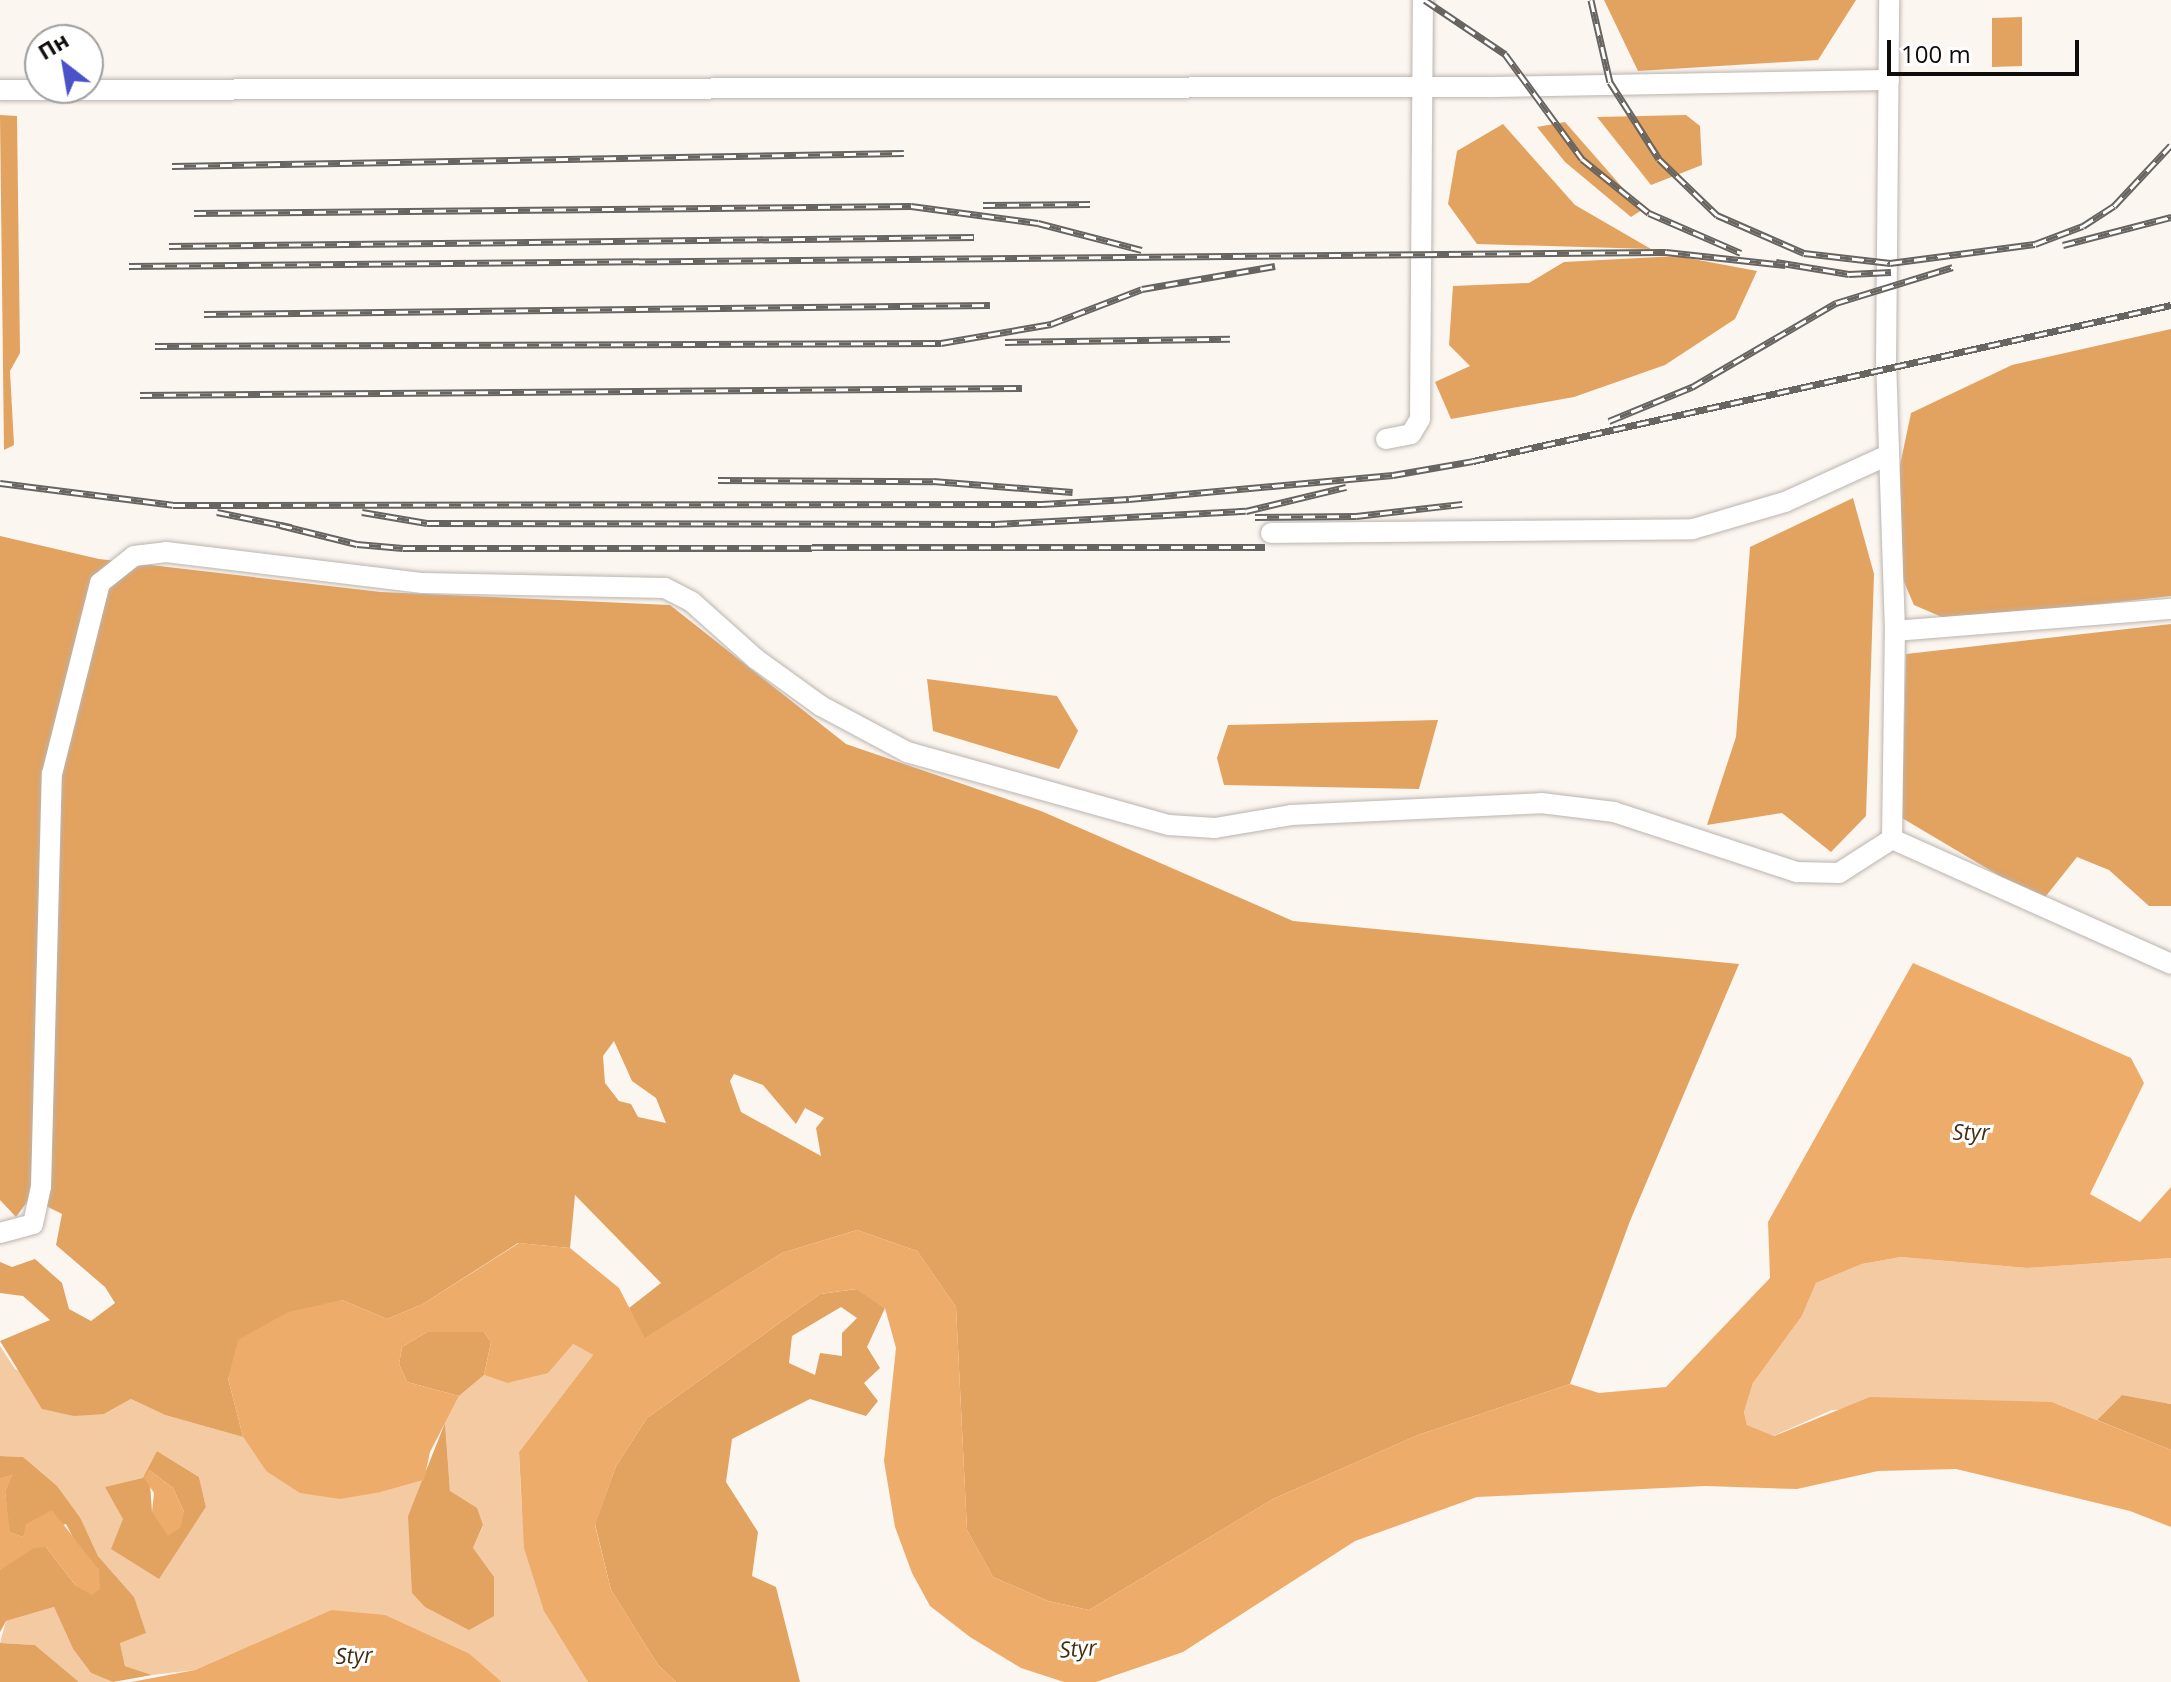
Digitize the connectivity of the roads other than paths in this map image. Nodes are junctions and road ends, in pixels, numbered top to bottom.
1 (1423, 0) edge
2 (1889, 0) edge
3 (1889, 80) junction
4 (1422, 87) junction
5 (0, 90) edge
6 (1386, 439) dead end
7 (1888, 455) junction
8 (1271, 533) dead end
9 (2171, 609) edge
10 (1895, 631) junction
11 (1892, 839) junction
12 (2168, 960) edge
13 (0, 1233) edge

1 - 4 street
2 - 3 street
3 - 4 street
3 - 7 street
4 - 5 street
4 - 6 street
7 - 8 street
7 - 10 street
9 - 10 street
10 - 11 street
11 - 12 street
11 - 13 street

